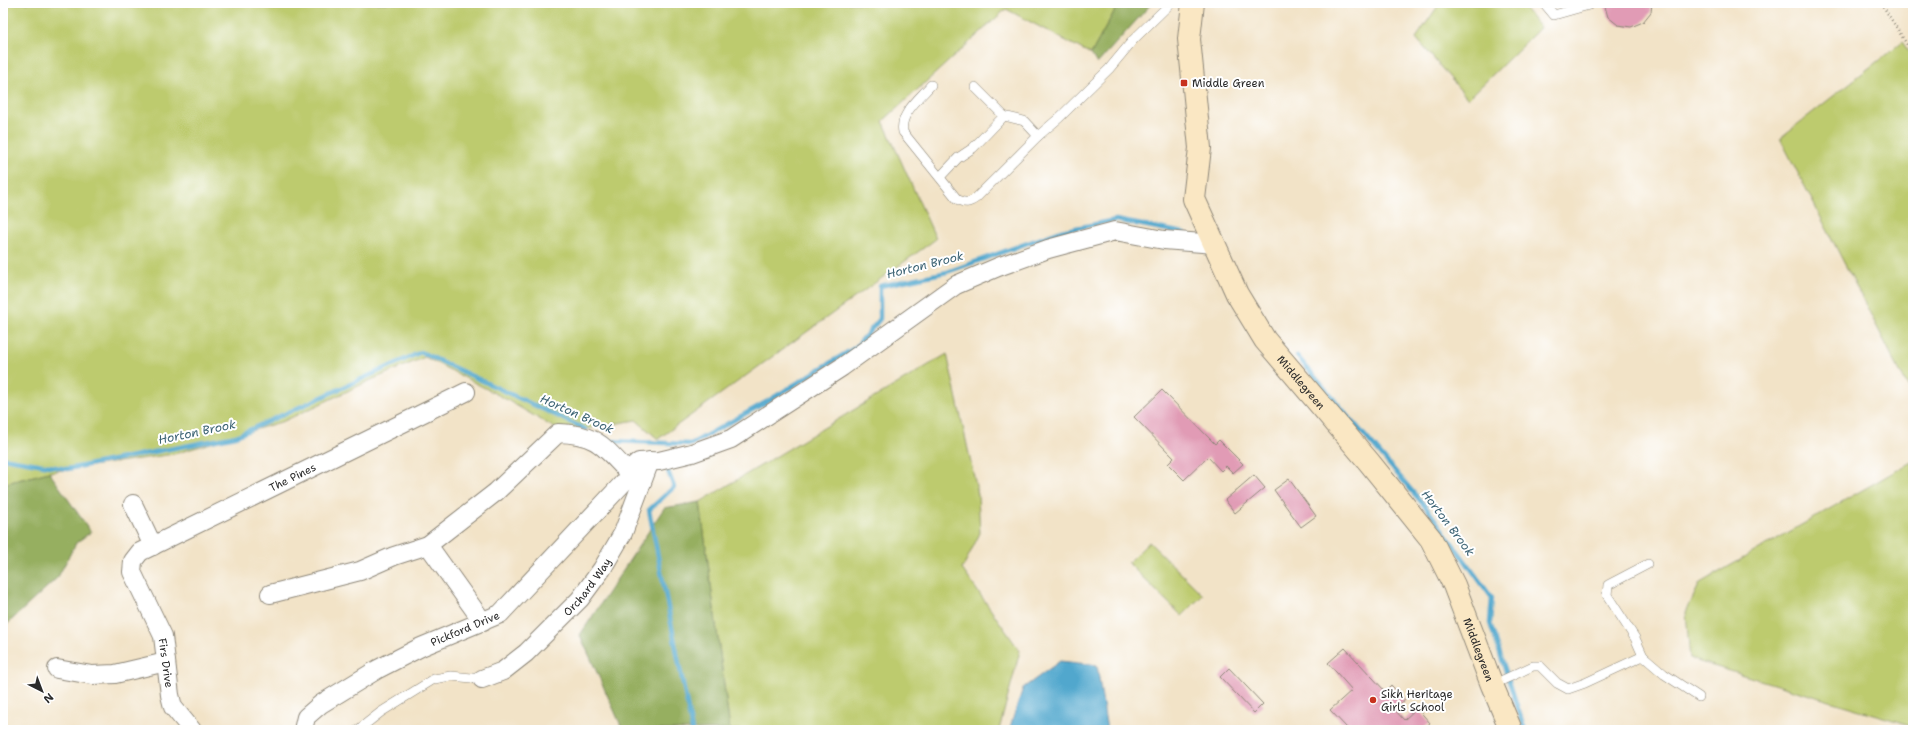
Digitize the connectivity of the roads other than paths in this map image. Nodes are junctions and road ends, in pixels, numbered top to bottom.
1 (1171, 3) edge
2 (1193, 3) edge
3 (1544, 3) edge
4 (1589, 6) dead end
5 (931, 85) dead end
6 (975, 87) dead end
7 (1004, 116) junction
8 (1038, 136) junction
9 (940, 177) junction
10 (1215, 244) junction
11 (466, 392) dead end
12 (639, 465) junction
13 (133, 504) dead end
14 (428, 545) junction
15 (153, 546) junction
16 (1648, 564) dead end
17 (132, 572) joint
18 (270, 594) dead end
19 (483, 622) junction
20 (1643, 656) junction
21 (166, 662) junction
22 (57, 669) dead end
23 (482, 679) joint
24 (1492, 685) junction
25 (1700, 697) dead end
26 (192, 730) edge
27 (303, 730) edge
28 (358, 730) edge
29 (1511, 730) edge

1 - 8 lane
2 - 10 street, Middlegreen
3 - 4 lane
5 - 9 lane
6 - 7 lane
7 - 8 lane
7 - 9 lane
8 - 9 lane
10 - 12 street
10 - 24 street, Middlegreen
11 - 15 street, The Pines
12 - 14 street
12 - 19 street, Pickford Drive
12 - 23 street, Orchard Way
13 - 15 street
14 - 18 street
14 - 19 street
15 - 17 street, The Pines
16 - 20 lane
17 - 21 street, Firs Drive
19 - 27 street, Pickford Drive
20 - 24 lane
20 - 25 lane
21 - 22 street
21 - 26 street, Firs Drive
23 - 28 lane
24 - 29 street, Middlegreen

